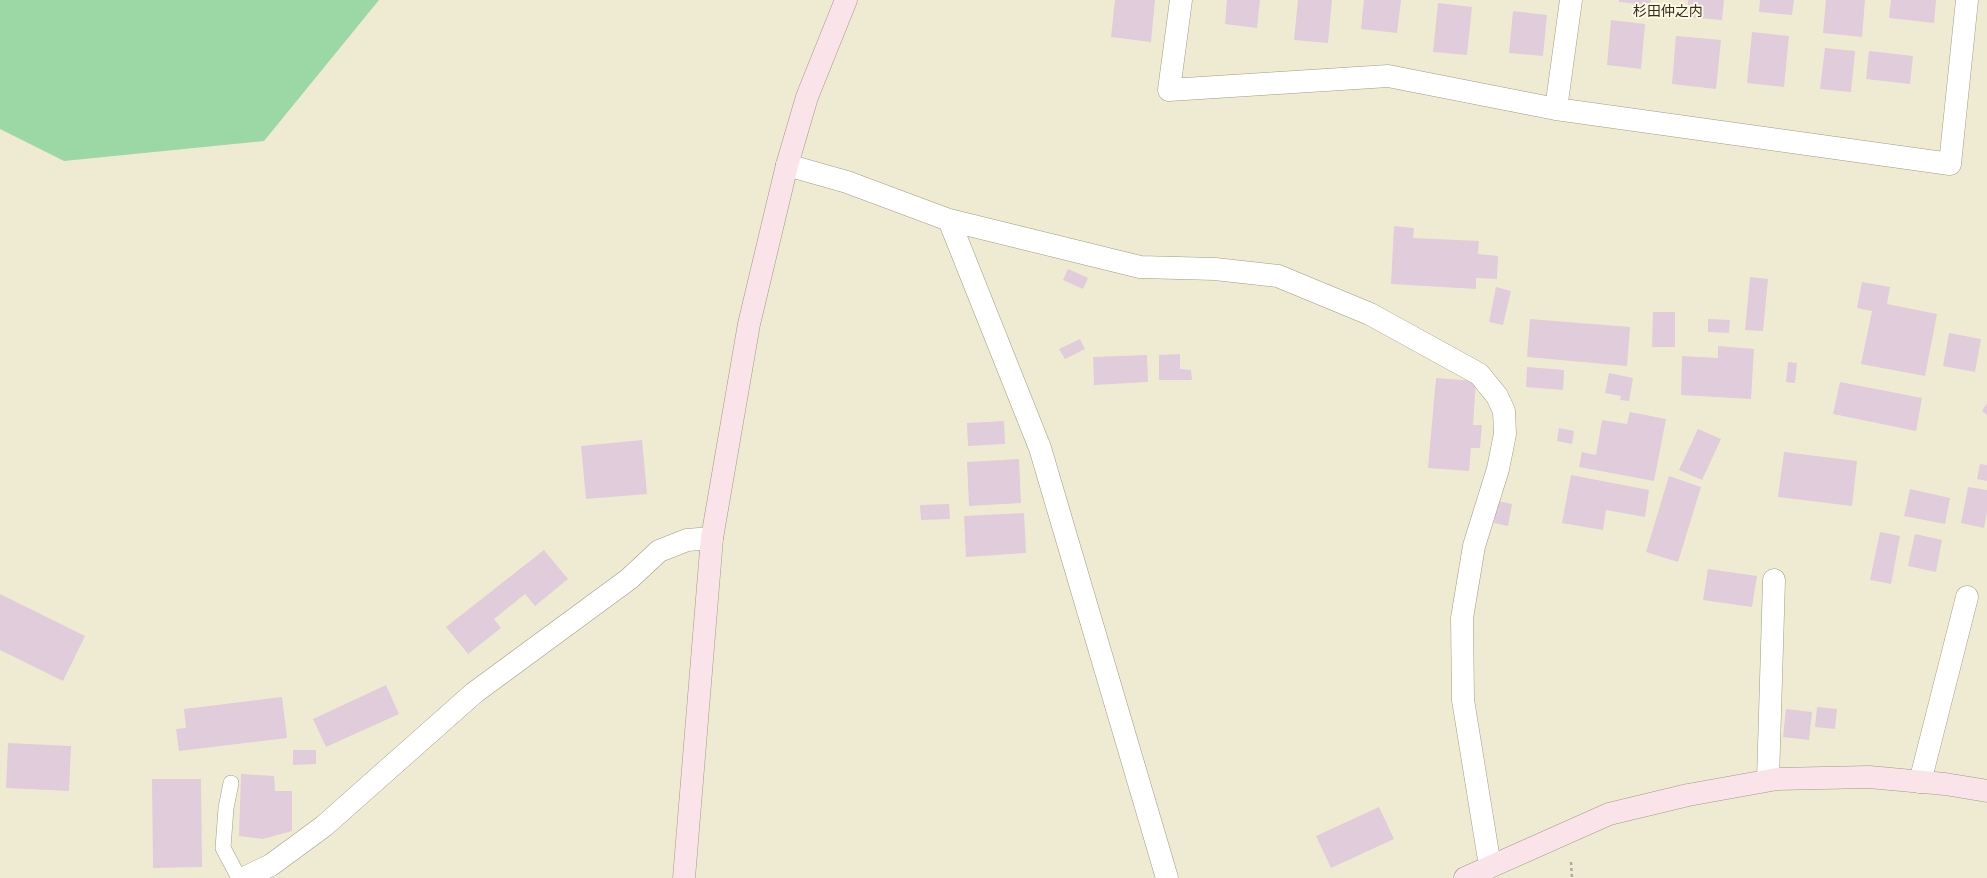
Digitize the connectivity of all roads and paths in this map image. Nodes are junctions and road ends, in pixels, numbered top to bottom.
1 (846, 0) edge
2 (1182, 0) edge
3 (1571, 0) edge
4 (1967, 0) edge
5 (1556, 109) junction
6 (787, 165) junction
7 (949, 220) junction
8 (712, 538) junction
9 (1774, 580) dead end
10 (1967, 597) dead end
11 (1768, 780) junction
12 (1920, 782) junction
13 (231, 783) dead end
14 (1987, 791) edge
15 (1490, 866) junction
16 (239, 878) edge
17 (244, 878) edge
18 (684, 878) edge
19 (1167, 878) edge
20 (1465, 878) edge

1 - 6 street
2 - 5 street
3 - 5 street
4 - 5 street
6 - 7 street
6 - 8 street
7 - 15 street
7 - 19 street
8 - 17 street
8 - 18 street
9 - 11 street
10 - 12 street
11 - 12 street
11 - 15 street
12 - 14 street
13 - 16 lane
15 - 20 street

